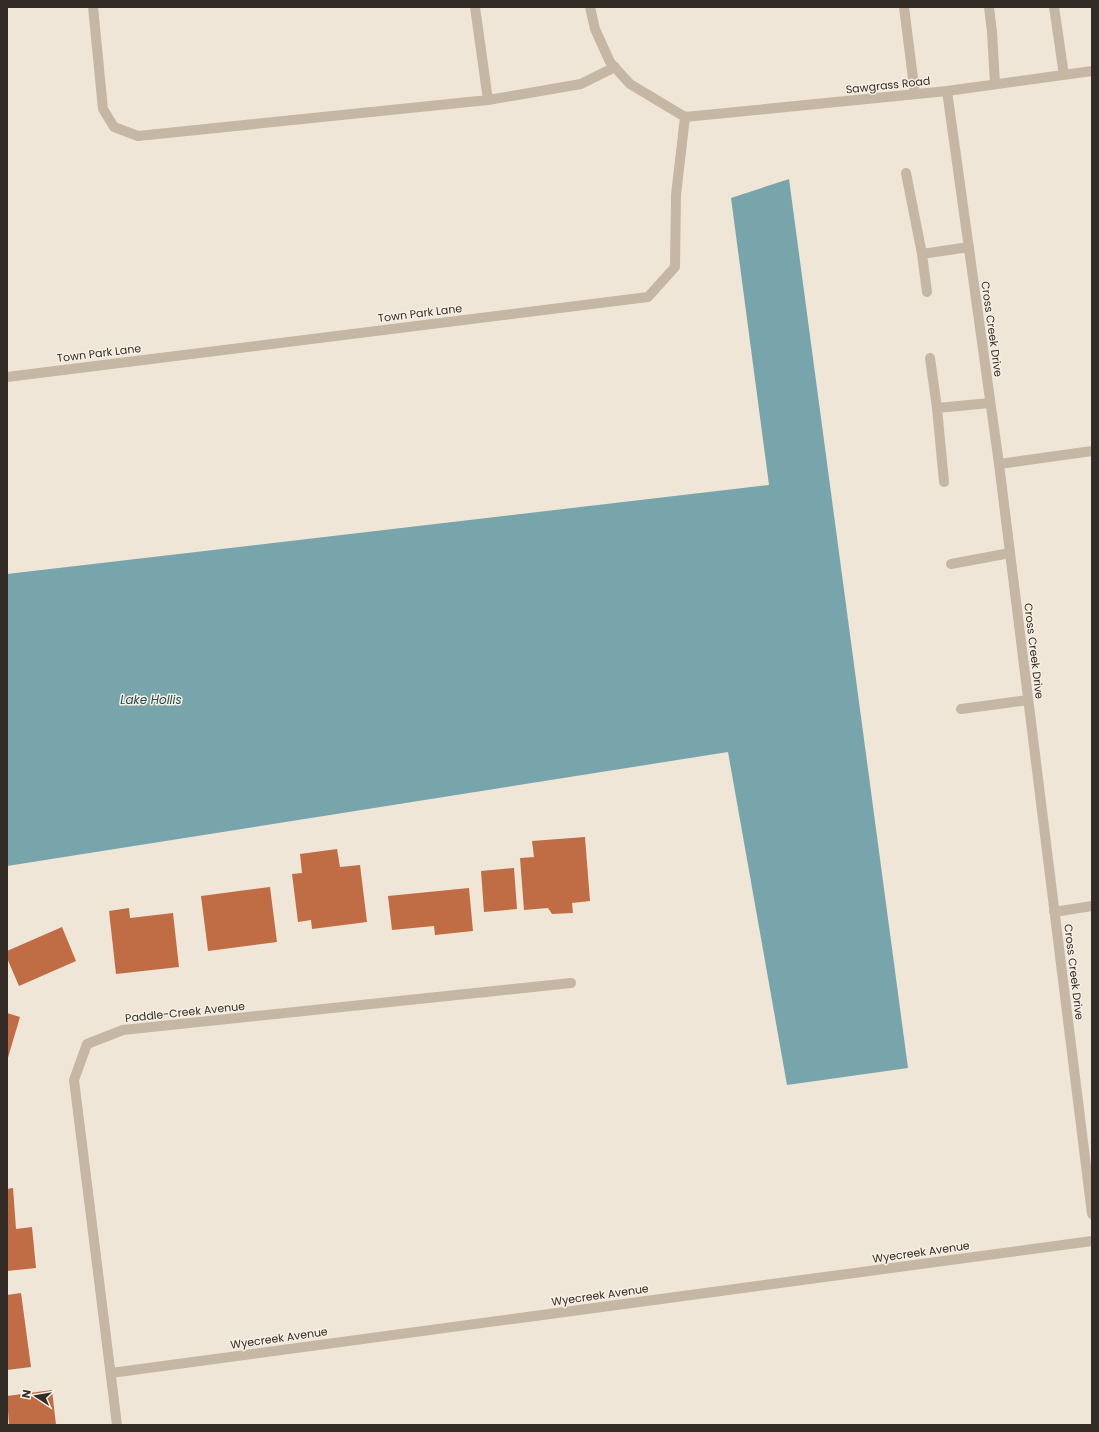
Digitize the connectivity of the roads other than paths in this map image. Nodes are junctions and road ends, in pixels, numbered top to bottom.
1 (93, 7) edge
2 (475, 7) edge
3 (590, 7) edge
4 (904, 7) edge
5 (989, 7) edge
6 (1054, 7) edge
7 (615, 67) junction
8 (1092, 71) edge
9 (1064, 75) junction
10 (995, 84) junction
11 (947, 91) junction
12 (915, 94) junction
13 (488, 100) junction
14 (685, 117) junction
15 (906, 173) dead end
16 (969, 247) junction
17 (922, 254) junction
18 (927, 292) dead end
19 (930, 358) dead end
20 (7, 376) edge
21 (990, 403) junction
22 (937, 408) junction
23 (1092, 451) edge
24 (999, 464) junction
25 (944, 482) dead end
26 (1010, 554) junction
27 (951, 564) dead end
28 (1028, 700) junction
29 (961, 709) dead end
30 (1092, 906) edge
31 (1054, 912) junction
32 (571, 982) dead end
33 (1092, 1214) edge
34 (1092, 1241) edge
35 (111, 1373) junction
36 (117, 1425) edge

1 - 13 street
2 - 13 street
3 - 7 street
4 - 12 street
5 - 10 street
6 - 9 street
7 - 13 street
7 - 14 street
8 - 9 street, Sawgrass Road
9 - 10 street, Sawgrass Road
10 - 11 street, Sawgrass Road
11 - 12 street, Sawgrass Road
11 - 16 street, Cross Creek Drive
12 - 14 street, Sawgrass Road
14 - 20 street, Town Park Lane
15 - 17 street
16 - 17 street
16 - 21 street, Cross Creek Drive
17 - 18 street
19 - 22 street
21 - 22 street
21 - 24 street, Cross Creek Drive
22 - 25 street
23 - 24 street
24 - 26 street, Cross Creek Drive
26 - 27 street
26 - 28 street, Cross Creek Drive
28 - 29 street
28 - 31 street, Cross Creek Drive
30 - 31 street
31 - 33 street, Cross Creek Drive
32 - 35 street, Paddle-Creek Avenue
34 - 35 street, Wyecreek Avenue
35 - 36 street, Paddle-Creek Avenue

